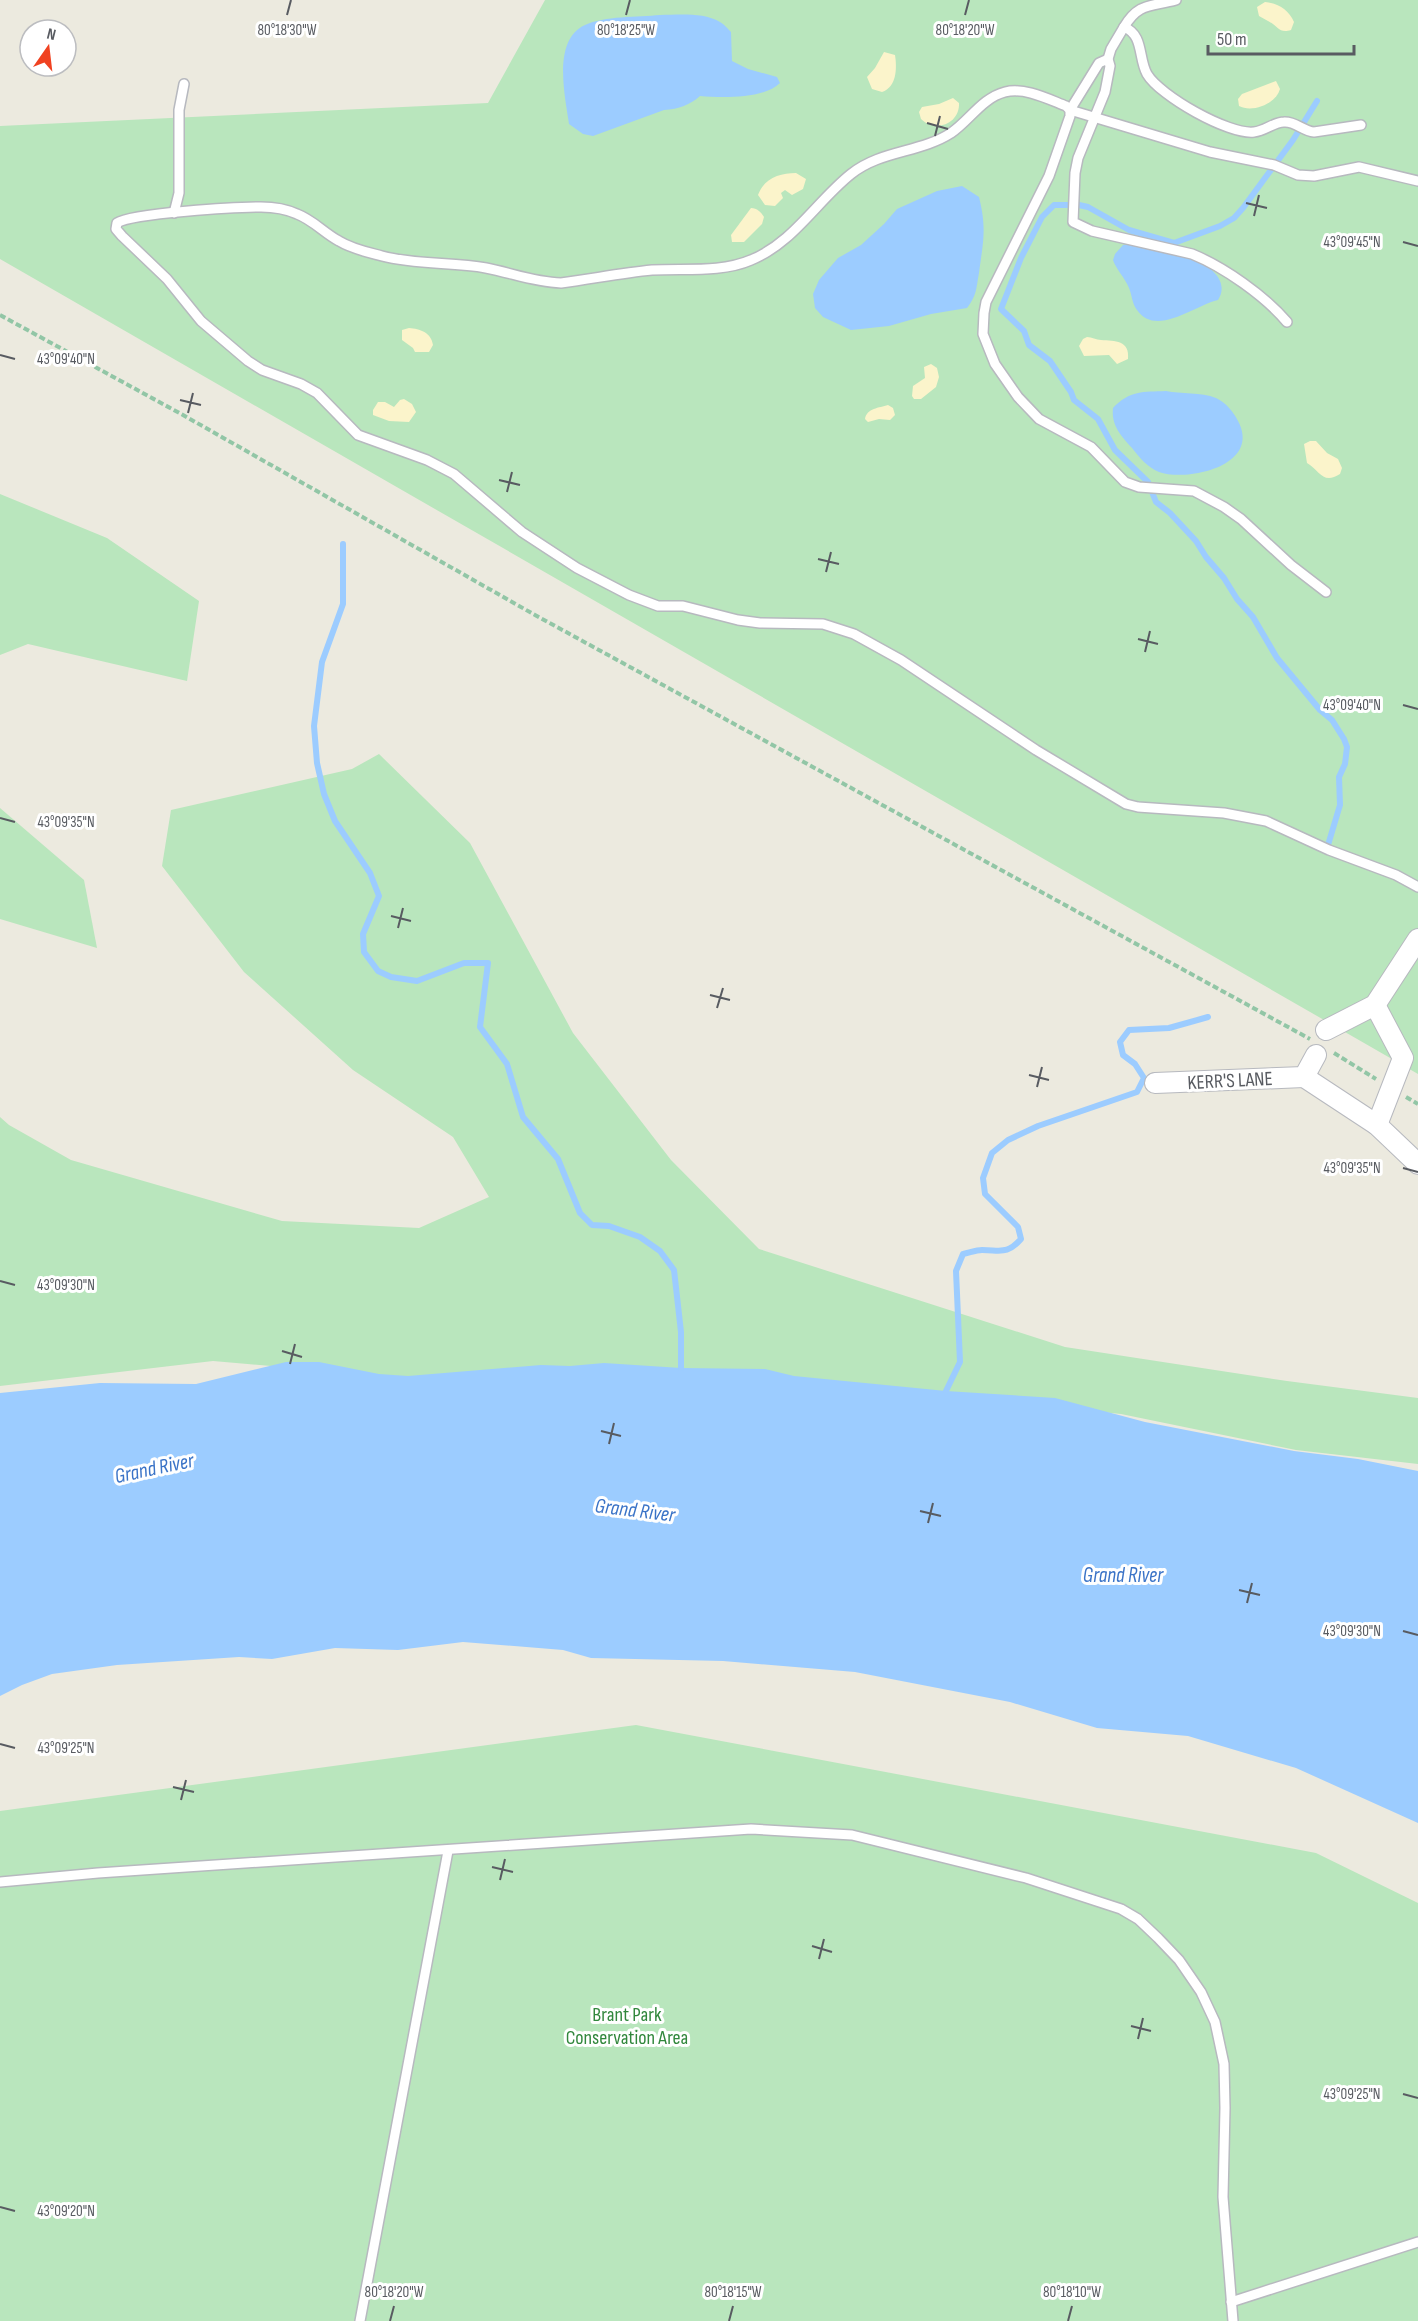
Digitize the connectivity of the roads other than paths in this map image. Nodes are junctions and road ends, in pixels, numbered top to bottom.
1 (1176, 0) edge
2 (1124, 27) junction
3 (1108, 59) junction
4 (184, 84) dead end
5 (1070, 110) junction
6 (1094, 116) junction
7 (1361, 124) dead end
8 (1418, 181) edge
9 (174, 213) junction
10 (1287, 322) dead end
11 (1326, 591) dead end
12 (1418, 887) edge
13 (1418, 939) edge
14 (1376, 1005) junction
15 (1304, 1077) junction
16 (1155, 1083) dead end
17 (1377, 1125) junction
18 (1418, 1164) edge
19 (448, 1851) junction
20 (0, 1882) edge
21 (1418, 2242) edge
22 (1231, 2302) junction
23 (360, 2321) edge
24 (1233, 2321) edge

1 - 2 lane
2 - 3 lane
2 - 7 lane
3 - 5 lane
3 - 6 lane
4 - 9 lane
5 - 6 lane
5 - 9 lane
5 - 11 lane
6 - 8 lane
6 - 10 lane
9 - 12 lane
13 - 14 street
14 - 15 street
14 - 17 street
15 - 16 street, KERR'S LANE
15 - 17 street
17 - 18 street
19 - 20 lane
19 - 22 lane
19 - 23 lane
21 - 22 lane
22 - 24 lane

